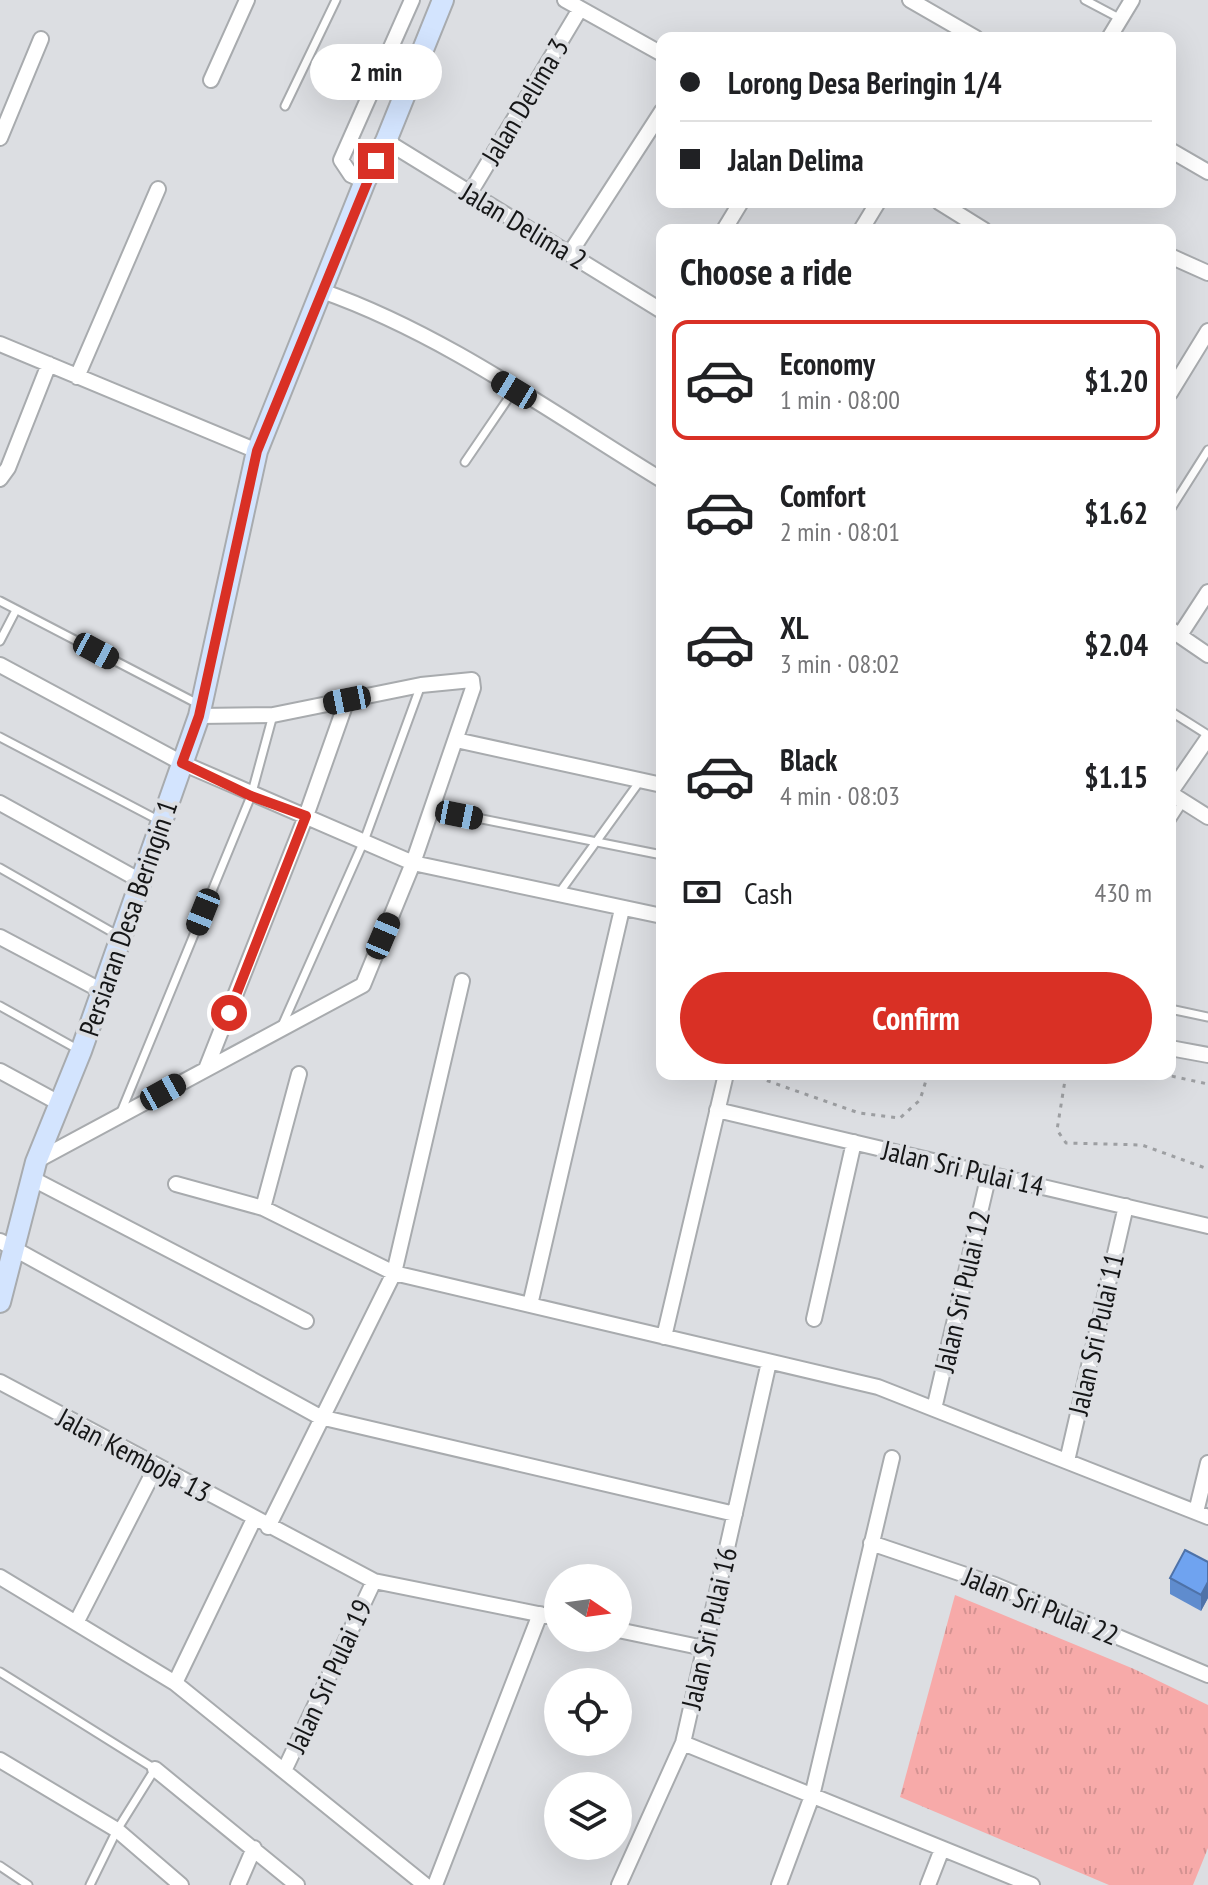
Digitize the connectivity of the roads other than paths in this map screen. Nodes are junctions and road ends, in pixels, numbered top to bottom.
1 (247, 0) edge
2 (336, 0) edge
3 (412, 0) edge
4 (443, 0) edge
5 (565, 0) edge
6 (910, 0) edge
7 (1085, 0) edge
8 (1132, 0) edge
9 (580, 9) junction
10 (1121, 19) junction
11 (966, 32) edge
12 (1113, 32) edge
13 (41, 39) dead end
14 (656, 51) edge
15 (211, 80) dead end
16 (285, 106) dead end
17 (656, 120) edge
18 (0, 138) edge
19 (386, 141) junction
20 (1176, 153) edge
21 (1208, 172) edge
22 (365, 181) junction
23 (158, 189) dead end
24 (470, 193) junction
25 (949, 208) edge
26 (974, 224) edge
27 (570, 253) junction
28 (1176, 259) edge
29 (1208, 273) edge
30 (322, 291) junction
31 (656, 307) edge
32 (1208, 331) edge
33 (0, 344) edge
34 (49, 364) junction
35 (77, 377) junction
36 (1176, 383) edge
37 (514, 390) junction
38 (1208, 450) edge
39 (257, 451) junction
40 (465, 462) dead end
41 (656, 476) edge
42 (0, 479) edge
43 (1176, 501) edge
44 (1208, 592) edge
45 (0, 601) edge
46 (16, 610) junction
47 (1176, 631) edge
48 (1176, 633) edge
49 (0, 641) edge
50 (1208, 655) edge
51 (0, 665) edge
52 (421, 685) junction
53 (347, 700) junction
54 (200, 711) junction
55 (273, 715) junction
56 (1176, 715) edge
57 (0, 737) edge
58 (1208, 737) edge
59 (456, 740) junction
60 (182, 763) junction
61 (640, 781) junction
62 (656, 784) edge
63 (1176, 793) edge
64 (251, 796) junction
65 (1176, 797) edge
66 (0, 803) edge
67 (432, 809) junction
68 (306, 816) junction
69 (1208, 817) edge
70 (162, 822) junction
71 (364, 841) junction
72 (598, 842) junction
73 (656, 854) edge
74 (413, 863) junction
75 (0, 868) edge
76 (139, 880) junction
77 (557, 896) junction
78 (622, 909) junction
79 (656, 915) edge
80 (0, 937) edge
81 (121, 937) junction
82 (462, 981) dead end
83 (102, 991) junction
84 (0, 1006) edge
85 (1176, 1010) edge
86 (1208, 1017) edge
87 (280, 1030) junction
88 (1176, 1049) edge
89 (81, 1051) junction
90 (1208, 1055) edge
91 (206, 1069) junction
92 (0, 1071) edge
93 (299, 1074) dead end
94 (724, 1080) edge
95 (59, 1103) junction
96 (717, 1110) junction
97 (119, 1116) junction
98 (854, 1142) junction
99 (33, 1170) junction
100 (989, 1174) junction
101 (176, 1184) dead end
102 (1126, 1206) junction
103 (263, 1208) junction
104 (1208, 1226) edge
105 (6, 1244) edge
106 (394, 1273) junction
107 (0, 1302) edge
108 (530, 1305) junction
109 (814, 1319) dead end
110 (306, 1321) dead end
111 (664, 1337) junction
112 (769, 1362) junction
113 (0, 1382) edge
114 (934, 1409) junction
115 (320, 1417) junction
116 (892, 1458) dead end
117 (1067, 1461) junction
118 (1208, 1463) edge
119 (156, 1467) junction
120 (735, 1514) junction
121 (1202, 1514) edge
122 (254, 1519) junction
123 (268, 1527) junction
124 (871, 1543) junction
125 (0, 1577) edge
126 (374, 1581) junction
127 (540, 1614) junction
128 (544, 1615) edge
129 (76, 1623) junction
130 (632, 1633) edge
131 (704, 1648) junction
132 (0, 1672) edge
133 (1208, 1675) edge
134 (175, 1683) junction
135 (683, 1743) junction
136 (0, 1760) edge
137 (155, 1769) junction
138 (284, 1771) junction
139 (812, 1796) junction
140 (117, 1830) junction
141 (254, 1848) junction
142 (942, 1849) junction
143 (0, 1866) edge
144 (28, 1885) edge
145 (90, 1885) edge
146 (181, 1885) edge
147 (238, 1885) edge
148 (297, 1885) edge
149 (425, 1885) edge
150 (435, 1885) edge
151 (619, 1885) edge
152 (779, 1885) edge
153 (928, 1885) edge
154 (1032, 1885) edge

1 - 15 street
2 - 16 lane
3 - 22 street
4 - 19 main road, Persiaran Desa Beringin 1
5 - 9 street
6 - 11 street
7 - 10 lane
8 - 10 street
9 - 14 street
9 - 24 street, Jalan Delima 3
10 - 12 street
13 - 18 street
17 - 27 street
19 - 22 main road, Persiaran Desa Beringin 1
19 - 24 street, Jalan Delima 2
20 - 21 street
22 - 30 main road, Persiaran Desa Beringin 1
23 - 35 street
24 - 27 street, Jalan Delima 2
25 - 26 street
27 - 31 street, Jalan Delima 2
28 - 29 street
30 - 37 street
30 - 39 main road, Persiaran Desa Beringin 1
32 - 36 street
33 - 34 street
34 - 35 street
34 - 42 street
35 - 39 street
37 - 40 lane
37 - 41 street
38 - 43 lane
39 - 54 main road, Persiaran Desa Beringin 1
44 - 47 street
45 - 46 lane
46 - 49 lane
46 - 54 lane
48 - 50 street
51 - 60 street
52 - 53 street
52 - 59 street
52 - 71 lane
53 - 55 street
53 - 68 street
54 - 55 street
54 - 60 main road, Persiaran Desa Beringin 1
55 - 64 lane
56 - 58 lane
57 - 70 lane
58 - 63 street
59 - 61 street
59 - 67 street
60 - 64 street
60 - 70 main road, Persiaran Desa Beringin 1
61 - 62 street
61 - 72 lane
64 - 68 street
64 - 97 lane
65 - 69 street
66 - 76 street
67 - 72 lane
67 - 74 street
68 - 71 street
68 - 91 street
70 - 76 main road, Persiaran Desa Beringin 1
71 - 74 street
71 - 87 lane
72 - 73 lane
72 - 77 lane
74 - 77 street
74 - 87 street
75 - 81 lane
76 - 81 main road, Persiaran Desa Beringin 1
77 - 78 street
78 - 79 street
78 - 108 street
80 - 83 street
81 - 83 main road, Persiaran Desa Beringin 1
82 - 106 street
83 - 89 main road, Persiaran Desa Beringin 1
84 - 89 lane
85 - 86 lane
87 - 91 street
88 - 90 street
89 - 95 main road, Persiaran Desa Beringin 1
91 - 97 street
92 - 95 street
93 - 103 street
94 - 96 street
95 - 99 main road, Persiaran Desa Beringin 1
96 - 98 street, Jalan Sri Pulai 14
96 - 111 street
97 - 99 street
98 - 100 street, Jalan Sri Pulai 14
98 - 109 street
99 - 105 main road, Persiaran Desa Beringin 1
99 - 110 street
100 - 102 street, Jalan Sri Pulai 14
100 - 114 street, Jalan Sri Pulai 12
101 - 103 street
102 - 104 street, Jalan Sri Pulai 14
102 - 117 street, Jalan Sri Pulai 11
103 - 106 street
105 - 107 main road, Persiaran Desa Beringin 1
105 - 115 street
106 - 108 street
106 - 115 street
108 - 111 street
111 - 112 street
112 - 114 street
112 - 120 street, Jalan Sri Pulai 16
113 - 119 street, Jalan Kemboja 13
114 - 117 street
115 - 120 street
115 - 123 street
116 - 124 street
117 - 121 street
118 - 121 street
119 - 122 street, Jalan Kemboja 13
119 - 129 street
120 - 131 street, Jalan Sri Pulai 16
122 - 123 street, Jalan Kemboja 13
122 - 134 street
123 - 126 street, Jalan Kemboja 13
124 - 133 street, Jalan Sri Pulai 22
124 - 139 street
125 - 129 street
126 - 127 street, Jalan Kemboja 13
126 - 138 street, Jalan Sri Pulai 19
127 - 128 street, Jalan Kemboja 13
127 - 150 street
129 - 134 street
130 - 131 street
131 - 135 street, Jalan Sri Pulai 16
132 - 137 lane
134 - 138 street
135 - 139 street
135 - 151 street, Jalan Sri Pulai 16
136 - 140 street
137 - 140 lane
137 - 141 street
138 - 149 street
139 - 142 street
139 - 152 street
140 - 145 lane
140 - 146 street
141 - 147 street
141 - 148 street
142 - 153 street
142 - 154 street
143 - 144 lane

